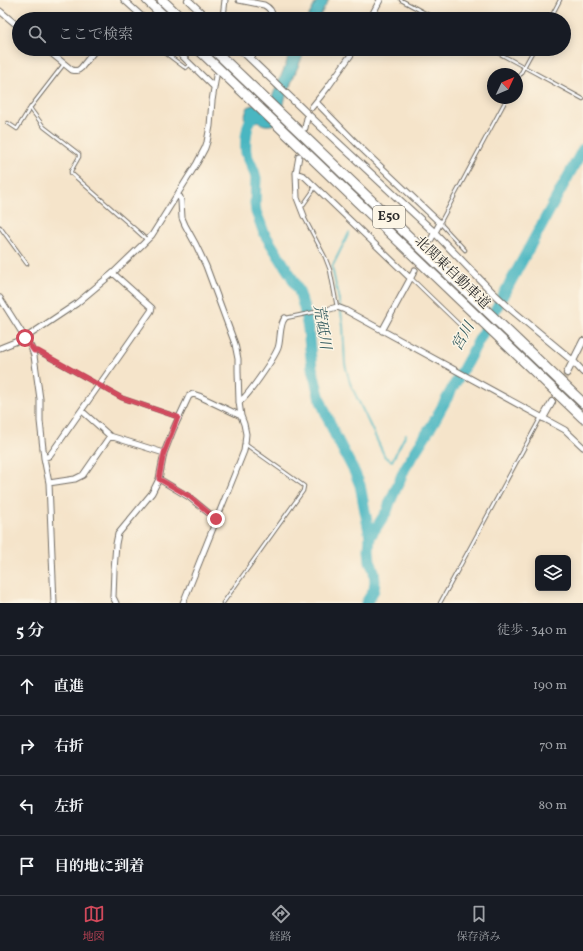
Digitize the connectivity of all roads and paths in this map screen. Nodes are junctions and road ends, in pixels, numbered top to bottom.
1 (124, 0) edge
2 (147, 0) edge
3 (162, 0) edge
4 (188, 0) edge
5 (225, 0) edge
6 (239, 0) edge
7 (380, 0) edge
8 (401, 0) edge
9 (560, 0) edge
10 (0, 11) edge
11 (137, 12) edge
12 (160, 12) edge
13 (175, 12) edge
14 (201, 12) edge
15 (224, 12) edge
16 (271, 12) edge
17 (374, 12) edge
18 (423, 12) edge
19 (554, 12) edge
20 (12, 21) edge
21 (54, 56) edge
22 (90, 56) edge
23 (169, 56) edge
24 (182, 56) edge
25 (205, 56) edge
26 (221, 56) edge
27 (247, 56) edge
28 (254, 56) edge
29 (350, 56) edge
30 (504, 56) edge
31 (530, 56) edge
32 (252, 61) junction
33 (64, 64) junction
34 (190, 64) junction
35 (524, 67) junction
36 (216, 76) dead end
37 (214, 88) junction
38 (583, 99) edge
39 (316, 102) junction
40 (504, 104) edge
41 (312, 107) dead end
42 (30, 108) junction
43 (307, 118) dead end
44 (8, 123) dead end
45 (300, 128) junction
46 (298, 156) dead end
47 (296, 172) junction
48 (315, 186) junction
49 (177, 195) junction
50 (301, 208) junction
51 (304, 216) joint
52 (440, 223) junction
53 (0, 227) edge
54 (435, 233) junction
55 (147, 240) junction
56 (429, 244) dead end
57 (465, 250) dead end
58 (27, 264) dead end
59 (415, 270) dead end
60 (113, 273) junction
61 (410, 278) junction
62 (0, 298) edge
63 (337, 307) junction
64 (330, 309) joint
65 (285, 318) joint
66 (382, 331) junction
67 (467, 332) dead end
68 (25, 338) junction
69 (583, 342) edge
70 (0, 348) edge
71 (34, 351) junction
72 (573, 362) junction
73 (583, 372) edge
74 (567, 373) tunnel mouth
75 (99, 386) junction
76 (239, 402) junction
77 (552, 402) tunnel mouth
78 (583, 403) edge
79 (82, 411) junction
80 (241, 416) junction
81 (178, 417) junction
82 (542, 417) junction
83 (583, 418) edge
84 (110, 436) junction
85 (245, 444) junction
86 (583, 447) edge
87 (164, 453) junction
88 (44, 458) junction
89 (159, 479) junction
90 (49, 483) junction
91 (216, 519) junction
92 (54, 603) edge
93 (116, 603) edge
94 (183, 603) edge
95 (223, 603) edge
96 (440, 603) edge

1 - 11 street
2 - 12 highway
3 - 13 highway
4 - 14 street
5 - 15 street
6 - 16 street
7 - 17 street
8 - 18 lane
9 - 19 lane
10 - 20 street
21 - 33 street
22 - 33 street
23 - 34 lane
24 - 34 street
25 - 83 highway, 北関東自動車道 / E50
26 - 45 highway, 北関東自動車道 / E50
27 - 32 street
28 - 32 street
29 - 39 street
30 - 35 lane
31 - 35 lane
32 - 54 street
33 - 42 lane
34 - 37 street
35 - 38 lane
36 - 37 street
37 - 49 street
39 - 41 street
39 - 52 street
40 - 52 lane
42 - 44 lane
42 - 55 lane
43 - 45 street
45 - 78 highway, 北関東自動車道 / E50
46 - 47 street
47 - 48 street
47 - 50 street
48 - 50 lane
48 - 61 street
49 - 55 street
49 - 76 street
50 - 51 street
51 - 63 lane
52 - 54 street
52 - 57 lane
53 - 58 lane
54 - 56 street
54 - 72 street
55 - 60 street
59 - 61 street
60 - 68 street
60 - 75 street
61 - 66 street
61 - 67 lane
62 - 68 street
63 - 64 street
63 - 66 street
64 - 65 lane
65 - 76 street
66 - 82 street
68 - 70 street
68 - 71 street
69 - 72 street
71 - 75 lane
71 - 88 street
72 - 73 street
72 - 74 street
75 - 79 street
75 - 81 lane
76 - 80 street
77 - 82 street
79 - 84 street
79 - 88 street
80 - 81 street
80 - 85 street
81 - 87 street
82 - 86 street
82 - 96 lane
84 - 87 street
84 - 90 street
85 - 91 street
85 - 95 lane
87 - 89 street
88 - 90 street
89 - 91 street
89 - 93 street
90 - 92 street
91 - 94 street

